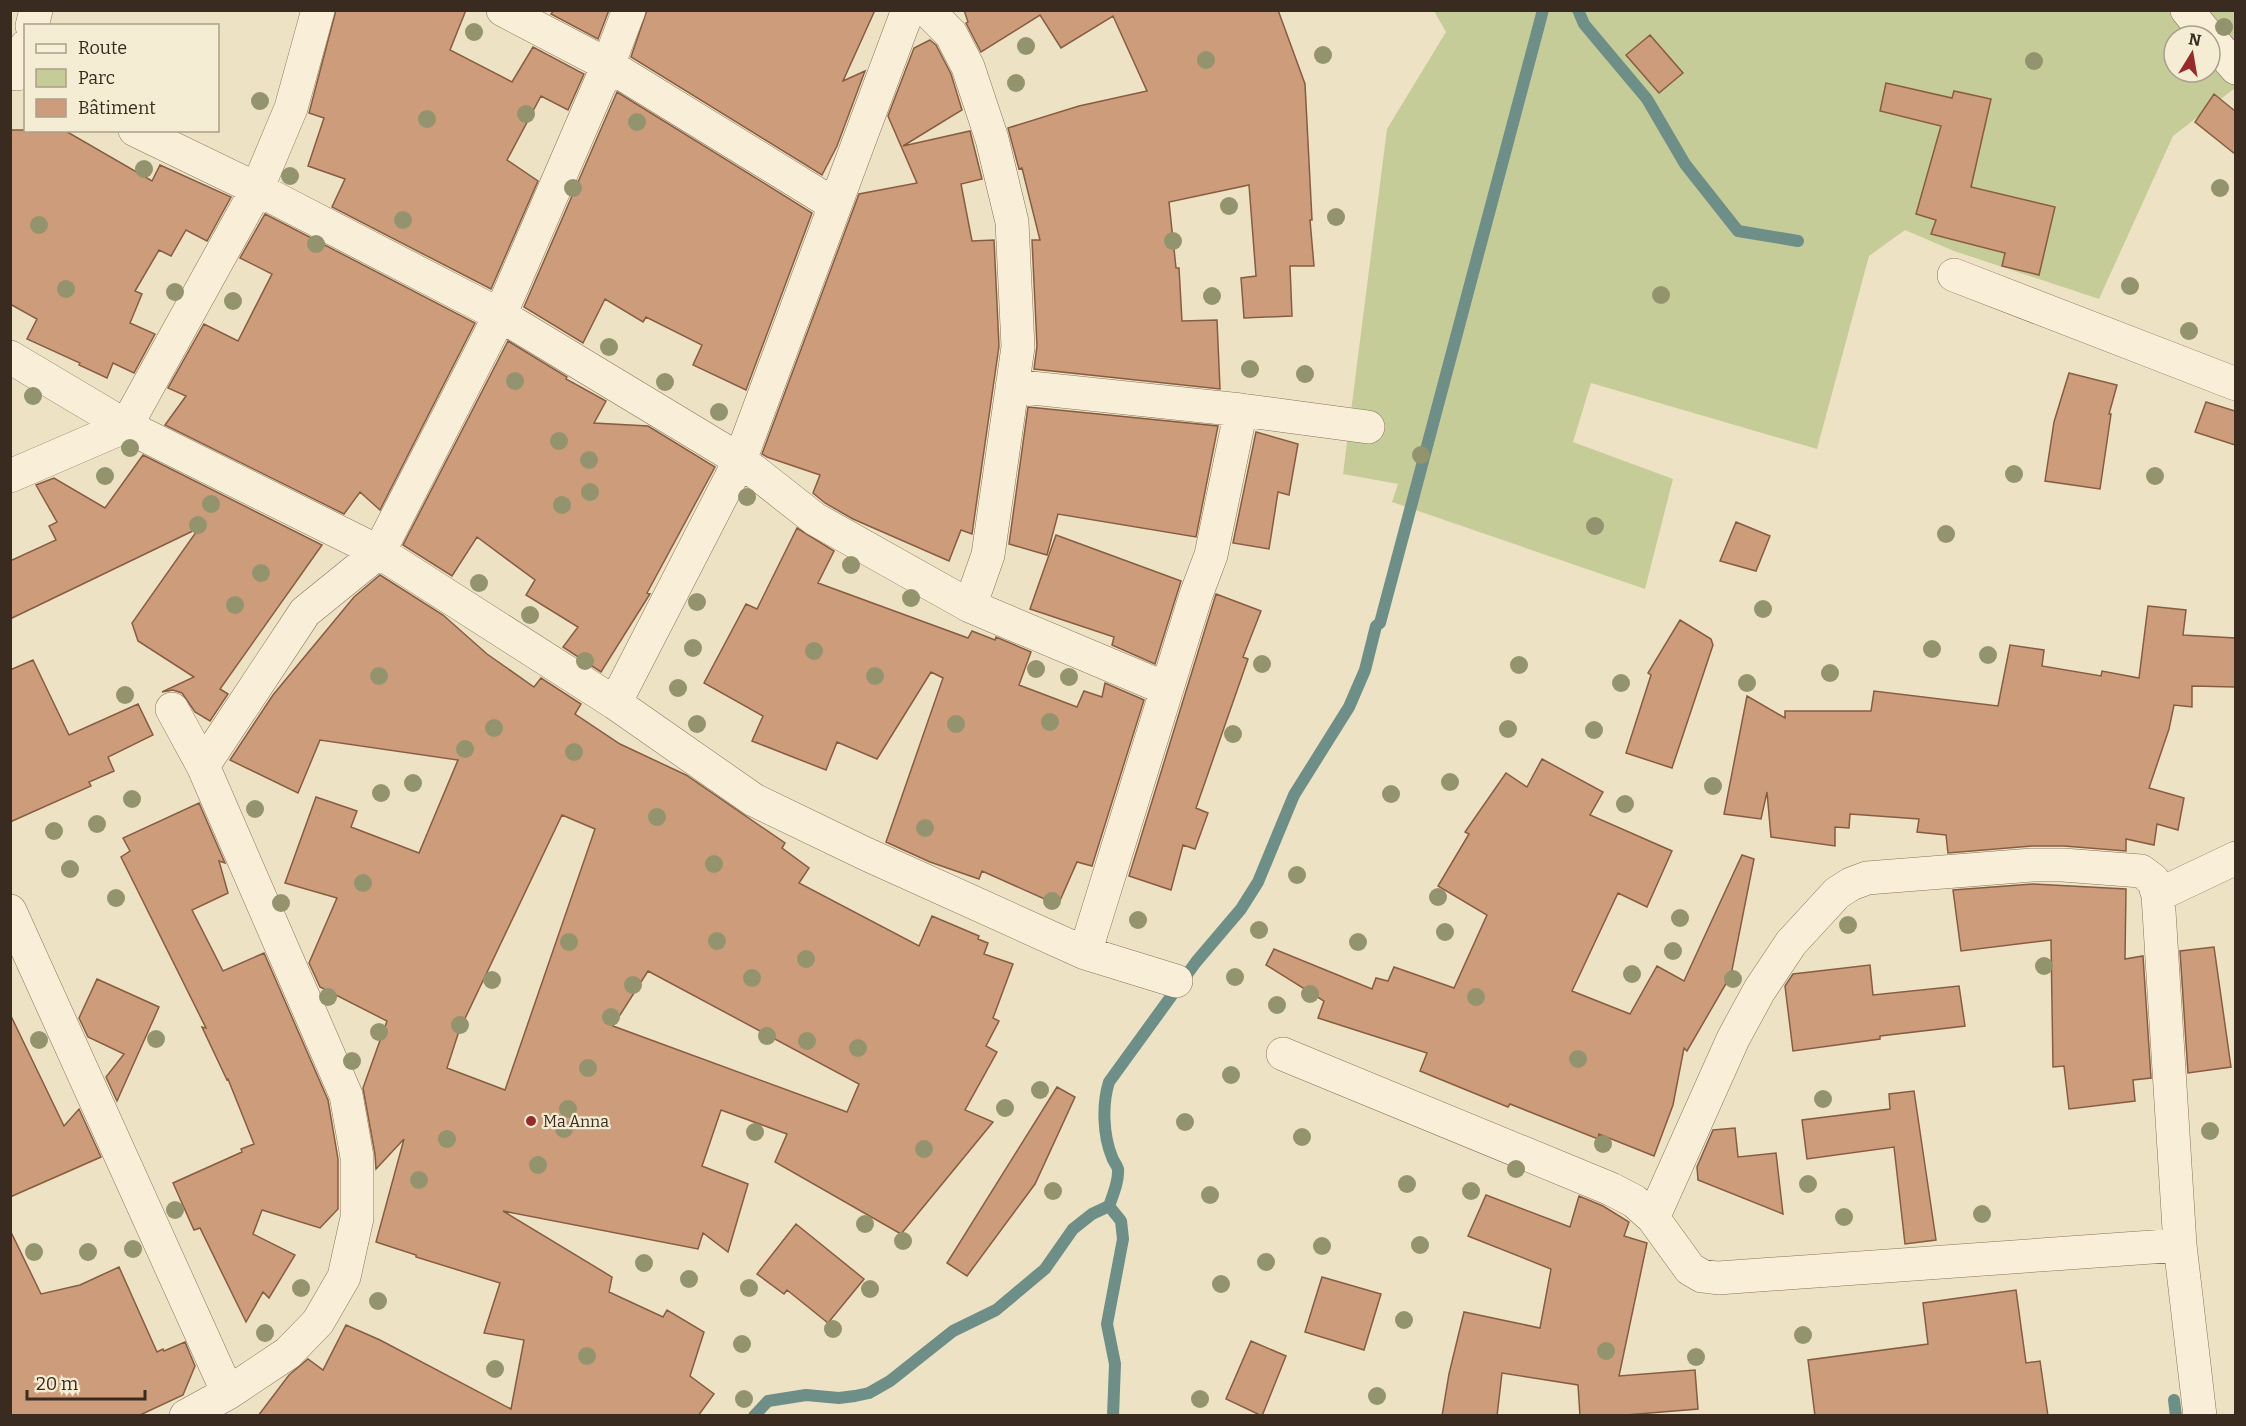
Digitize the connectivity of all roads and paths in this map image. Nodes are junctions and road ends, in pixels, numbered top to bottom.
1 (318, 10) edge
2 (503, 10) edge
3 (629, 10) edge
4 (908, 10) edge
5 (927, 10) edge
6 (2187, 10) edge
7 (2198, 24) edge
8 (2222, 52) edge
9 (608, 65) junction
10 (2235, 68) edge
11 (139, 132) edge
12 (257, 189) junction
13 (835, 205) junction
14 (1954, 275) dead end
15 (500, 315) junction
16 (10, 357) edge
17 (2235, 384) edge
18 (1012, 386) junction
19 (1240, 410) junction
20 (126, 426) junction
21 (1368, 427) dead end
22 (740, 460) junction
23 (10, 476) edge
24 (379, 552) junction
25 (970, 606) junction
26 (1167, 689) junction
27 (615, 703) junction
28 (172, 709) dead end
29 (203, 766) junction
30 (2235, 858) edge
31 (2158, 896) junction
32 (10, 911) edge
33 (1085, 953) junction
34 (1176, 981) dead end
35 (1283, 1054) dead end
36 (1653, 1218) junction
37 (2180, 1245) junction
38 (228, 1393) junction
39 (186, 1416) edge
40 (2199, 1416) edge

1 - 12 street
2 - 9 street
3 - 9 street
4 - 13 street
5 - 18 street
6 - 7 street
8 - 10 street
9 - 13 street
9 - 15 street
11 - 12 street
12 - 15 street
12 - 20 street
13 - 22 street
14 - 17 street
15 - 22 street
15 - 24 street
16 - 20 street
18 - 19 street
18 - 25 street
19 - 21 street
19 - 26 street
20 - 23 street
20 - 24 street
22 - 25 street
22 - 27 street
24 - 27 street
24 - 29 street
25 - 26 street
26 - 33 street
27 - 33 street
28 - 29 street
29 - 38 street
30 - 31 street
31 - 36 street
31 - 37 street
32 - 38 street
33 - 34 street
35 - 36 street
36 - 37 street
37 - 40 street
38 - 39 street

